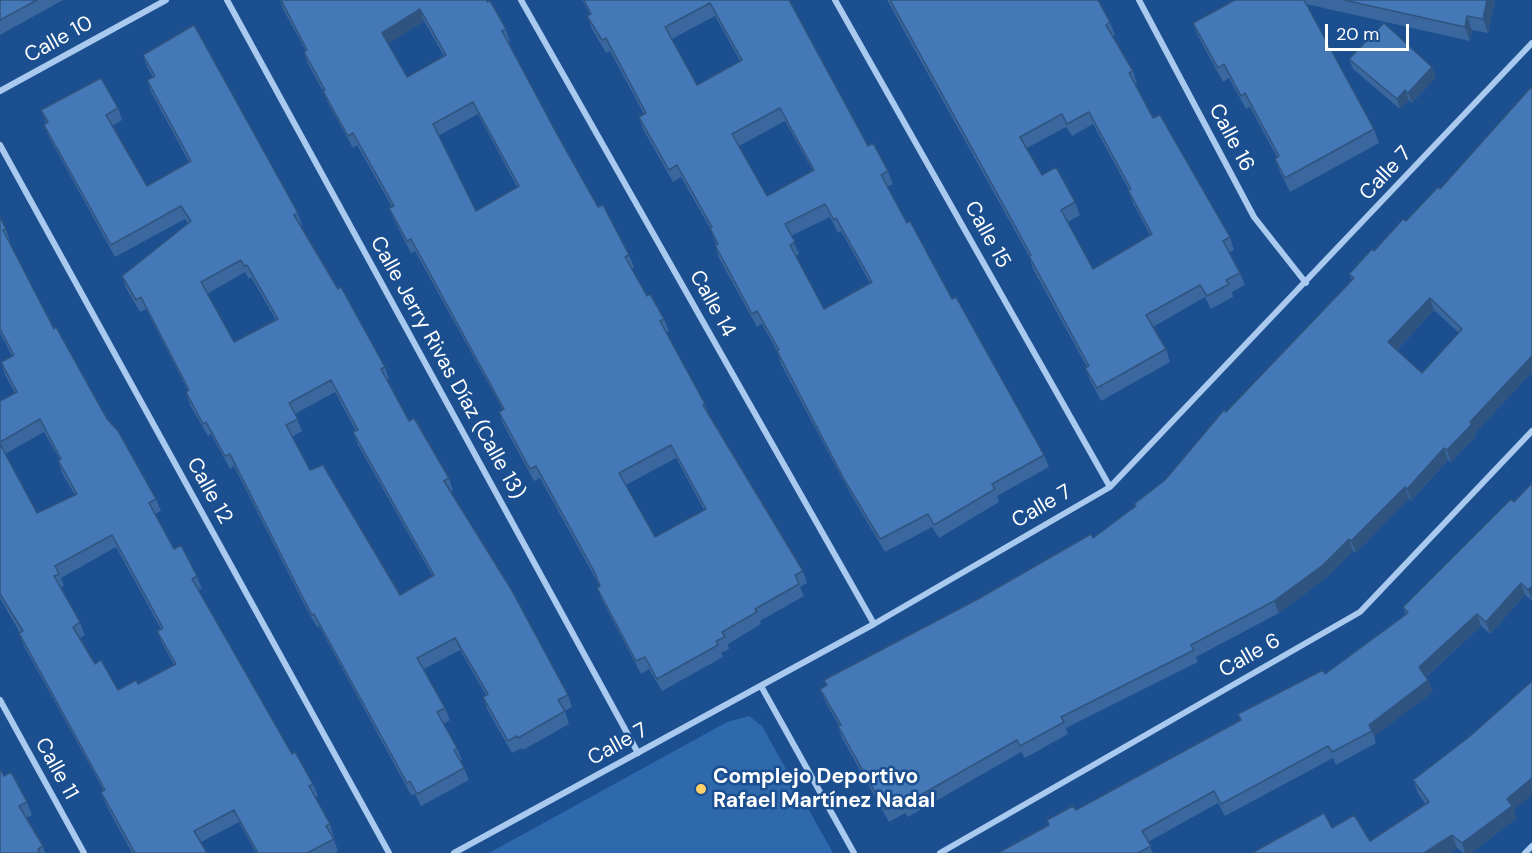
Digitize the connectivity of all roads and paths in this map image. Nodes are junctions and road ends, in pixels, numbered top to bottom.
1 (166, 0) edge
2 (227, 0) edge
3 (522, 0) edge
4 (835, 0) edge
5 (1139, 0) edge
6 (1532, 43) edge
7 (0, 91) edge
8 (0, 145) edge
9 (1306, 283) junction
10 (1532, 431) edge
11 (1110, 487) junction
12 (874, 624) junction
13 (761, 686) junction
14 (0, 700) edge
15 (638, 753) junction
16 (1532, 846) edge
17 (84, 853) edge
18 (389, 853) edge
19 (454, 853) edge
20 (854, 853) edge
21 (940, 853) edge
22 (1525, 853) edge

1 - 7 street, Calle 10
2 - 15 street, Calle Jerry Rivas Díaz (Calle 13)
3 - 12 street, Calle 14
4 - 11 street, Calle 15
5 - 9 street, Calle 16
6 - 9 street, Calle 7
8 - 18 street, Calle 12
9 - 11 street, Calle 7
10 - 21 street, Calle 6
11 - 12 street, Calle 7
12 - 13 street, Calle 7
13 - 15 street, Calle 7
13 - 20 street
14 - 17 street, Calle 11
15 - 19 street, Calle 7
16 - 22 street

